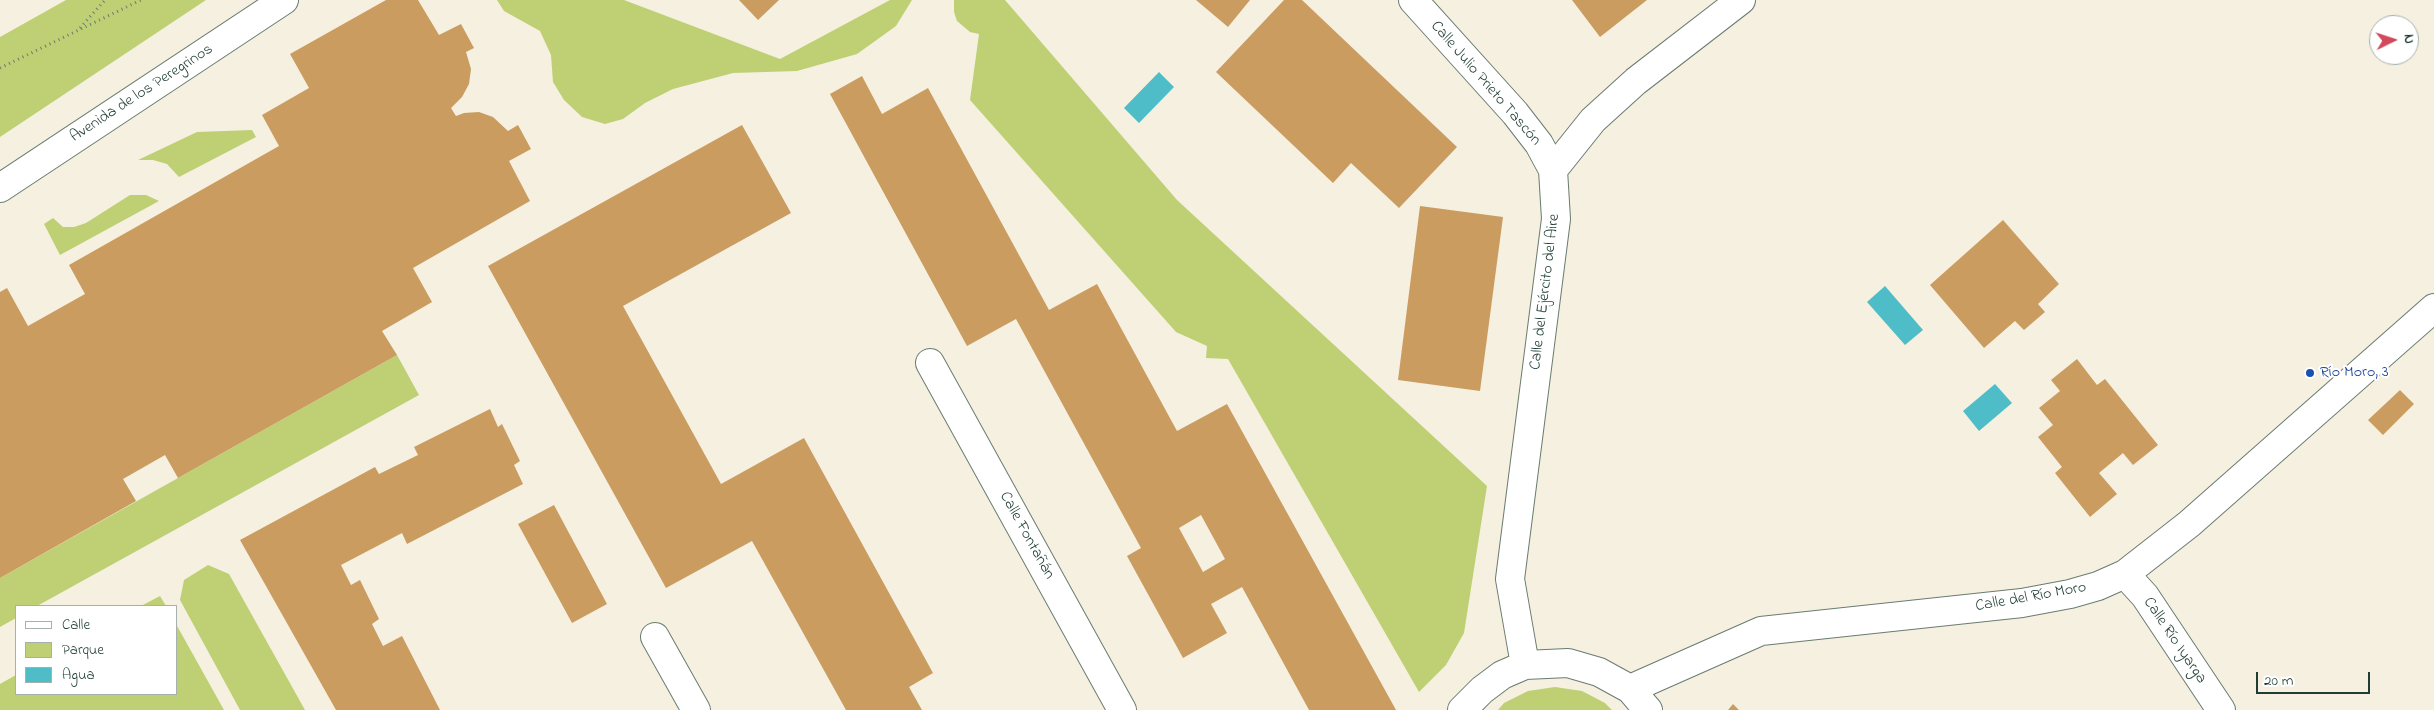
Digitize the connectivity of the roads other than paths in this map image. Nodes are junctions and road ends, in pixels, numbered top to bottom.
1 (284, 0) edge
2 (1413, 0) edge
3 (1741, 0) edge
4 (1553, 170) junction
5 (0, 188) edge
6 (2434, 308) edge
7 (930, 363) dead end
8 (2125, 574) junction
9 (655, 638) dead end
10 (1524, 666) junction
11 (1630, 689) junction
12 (696, 710) edge
13 (1122, 710) edge
14 (1462, 710) edge
15 (1648, 710) edge
16 (2220, 710) edge

1 - 5 street, Avenida de los Peregrinos
2 - 4 street, Calle Julio Prieto Tascón
3 - 4 street
4 - 10 street, Calle del Ejército del Aire
6 - 8 street, Calle del Río Moro
7 - 13 street, Calle Fontañán
8 - 11 street, Calle del Río Moro
8 - 16 street, Calle Río Iyarga
9 - 12 street
10 - 11 street
10 - 14 street
11 - 15 street

